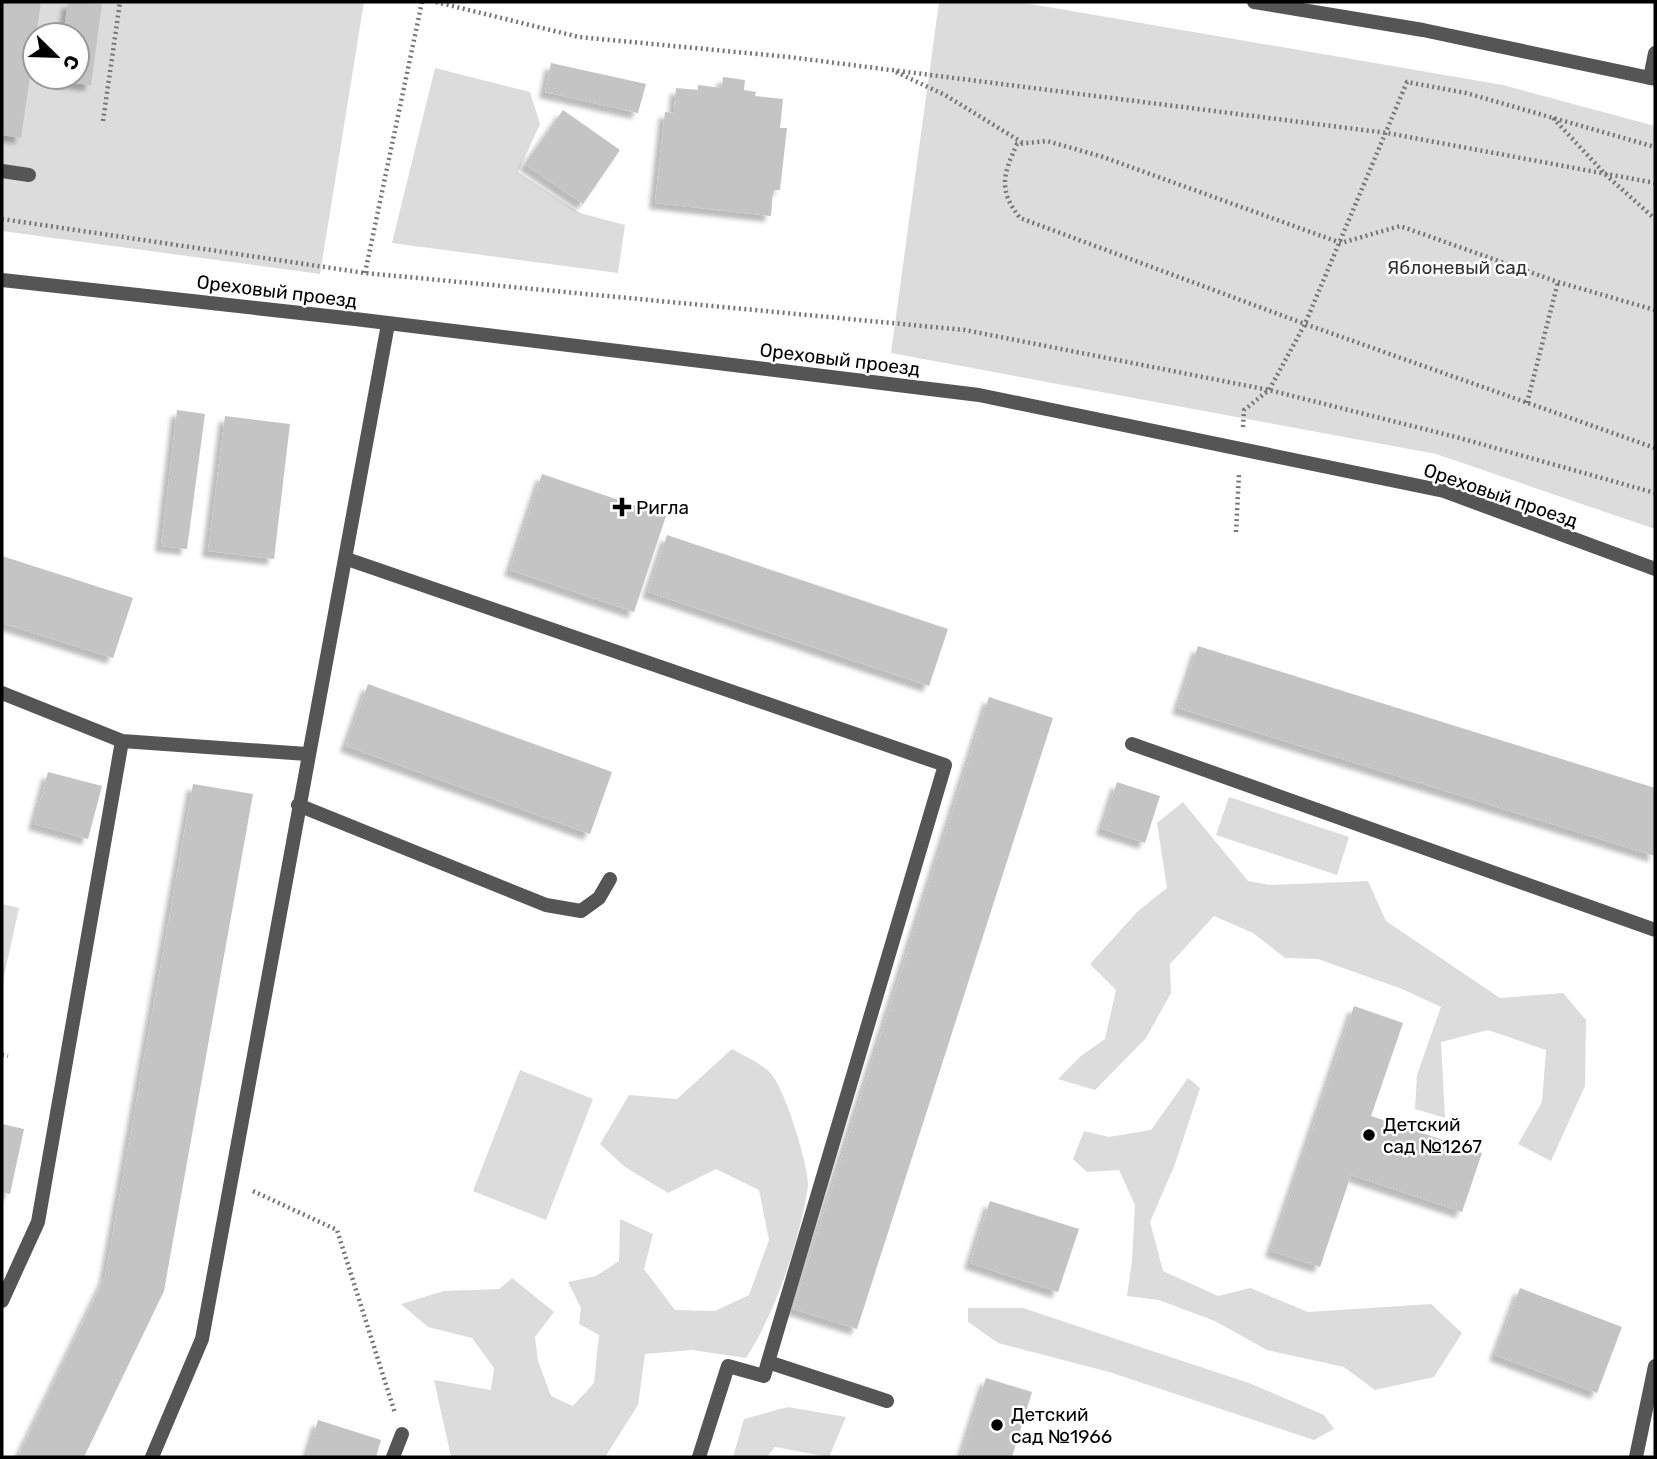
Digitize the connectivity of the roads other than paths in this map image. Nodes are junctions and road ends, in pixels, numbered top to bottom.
1 (1255, 2) edge
2 (1655, 53) edge
3 (1653, 79) edge
4 (2, 171) edge
5 (29, 175) dead end
6 (2, 279) edge
7 (388, 324) junction
8 (347, 559) junction
9 (1655, 569) edge
10 (2, 693) edge
11 (122, 741) junction
12 (1132, 744) dead end
13 (307, 754) junction
14 (298, 804) junction
15 (610, 879) dead end
16 (1655, 930) edge
17 (2, 1301) edge
18 (768, 1362) junction
19 (1655, 1366) edge
20 (887, 1401) dead end
21 (402, 1434) road end
22 (152, 1457) edge
23 (393, 1457) edge
24 (699, 1457) edge
25 (1636, 1457) edge

1 - 3 street
2 - 3 street
4 - 5 street
6 - 7 street, Ореховый проезд
7 - 8 street
7 - 9 street, Ореховый проезд
8 - 13 street
8 - 18 street
10 - 11 street
11 - 13 street
11 - 17 street
12 - 16 street
13 - 14 street
14 - 15 street
14 - 22 street
18 - 20 street
18 - 24 street
19 - 25 street
21 - 23 street

